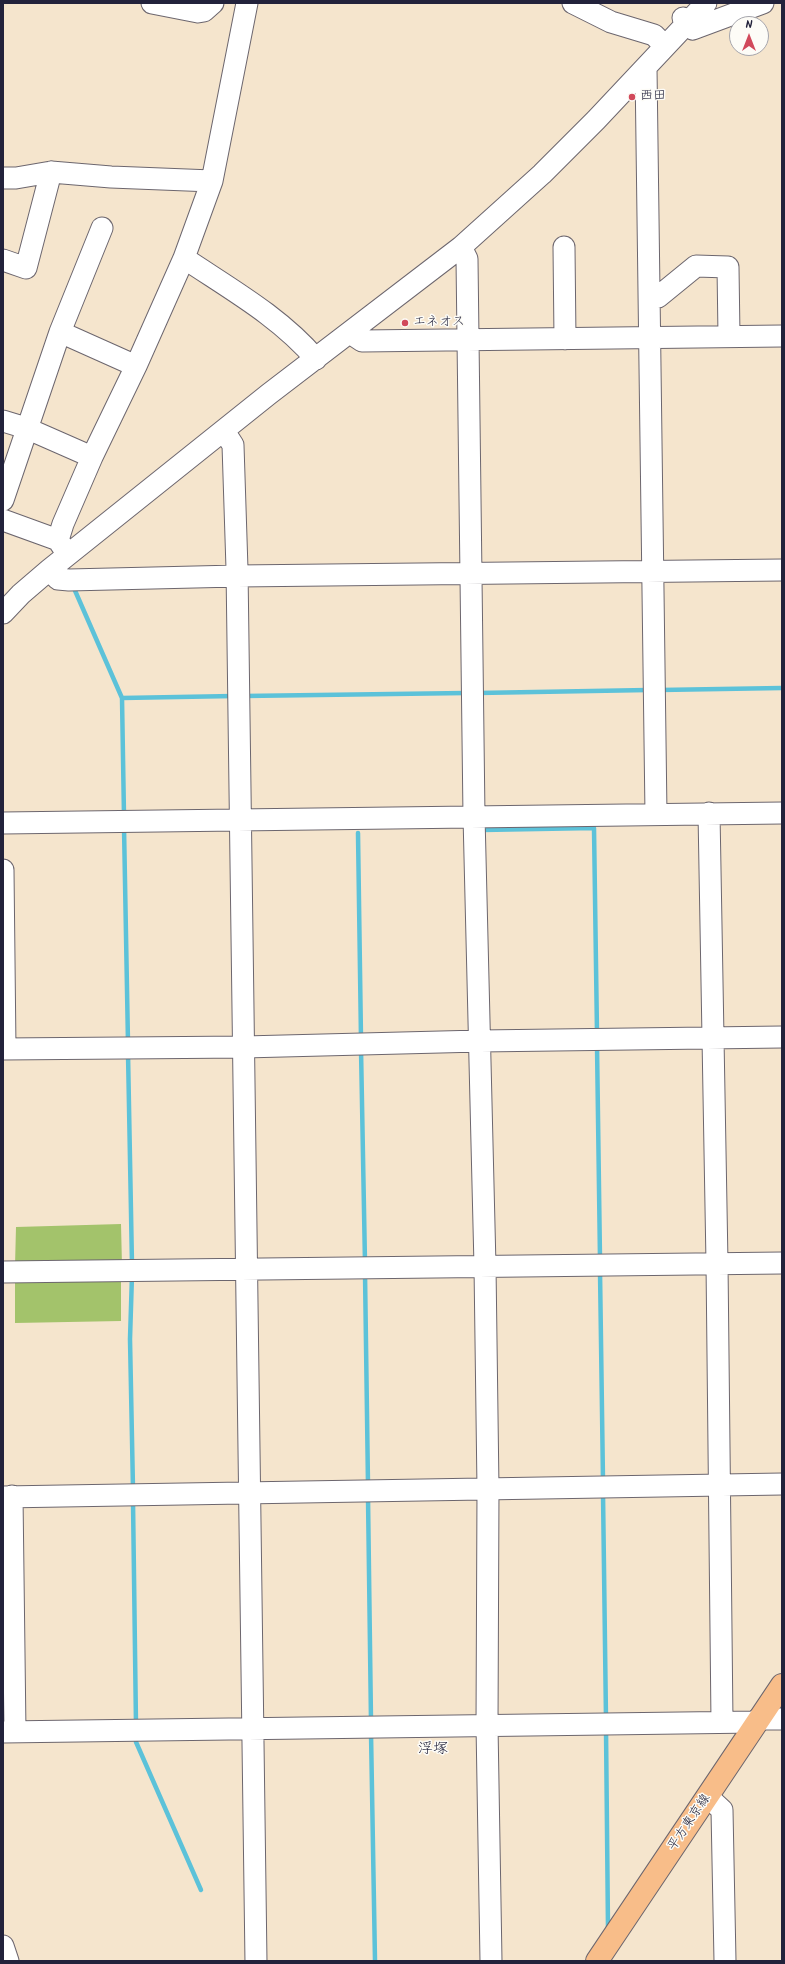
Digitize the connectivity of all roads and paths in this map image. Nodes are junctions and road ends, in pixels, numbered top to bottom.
1 (152, 3) edge
2 (213, 3) edge
3 (247, 3) edge
4 (573, 3) edge
5 (706, 3) edge
6 (763, 3) edge
7 (687, 13) edge
8 (666, 46) junction
9 (646, 68) junction
10 (51, 172) junction
11 (3, 178) edge
12 (212, 182) junction
13 (102, 228) dead end
14 (461, 247) junction
15 (564, 247) dead end
16 (184, 258) junction
17 (3, 260) edge
18 (650, 297) junction
19 (60, 332) junction
20 (350, 333) junction
21 (729, 336) junction
22 (782, 336) edge
23 (651, 337) junction
24 (565, 339) junction
25 (468, 341) junction
26 (316, 359) junction
27 (136, 366) junction
28 (3, 421) edge
29 (26, 428) junction
30 (224, 431) junction
31 (92, 458) junction
32 (3, 500) edge
33 (3, 520) edge
34 (63, 548) junction
35 (49, 570) junction
36 (782, 570) edge
37 (654, 572) junction
38 (471, 575) junction
39 (237, 576) junction
40 (4, 610) edge
41 (782, 812) edge
42 (709, 813) junction
43 (656, 814) junction
44 (474, 816) junction
45 (240, 820) junction
46 (3, 823) edge
47 (3, 870) edge
48 (712, 1038) junction
49 (782, 1038) edge
50 (480, 1041) junction
51 (244, 1047) junction
52 (4, 1049) edge
53 (782, 1262) edge
54 (717, 1263) junction
55 (485, 1266) junction
56 (247, 1270) junction
57 (3, 1272) edge
58 (782, 1484) edge
59 (719, 1485) junction
60 (488, 1489) junction
61 (249, 1492) junction
62 (7, 1497) edge
63 (782, 1684) edge
64 (782, 1719) edge
65 (757, 1720) junction
66 (722, 1722) junction
67 (487, 1725) junction
68 (253, 1729) junction
69 (9, 1732) edge
70 (708, 1797) junction
71 (3, 1946) edge
72 (8, 1961) edge
73 (256, 1961) edge
74 (491, 1961) edge
75 (597, 1961) edge
76 (725, 1961) edge

1 - 2 street
3 - 12 street
4 - 8 street
5 - 7 street
6 - 7 street
7 - 8 street
8 - 9 street
9 - 14 street
9 - 18 street
10 - 11 street
10 - 12 street
10 - 17 street
12 - 16 street
13 - 19 street
14 - 20 street
14 - 25 street
15 - 24 street
16 - 26 street
16 - 27 street
18 - 21 street
18 - 23 street
19 - 27 street
19 - 29 street
20 - 25 street
20 - 26 street
21 - 22 street
21 - 23 street
23 - 24 street
23 - 37 street
24 - 25 street
25 - 38 street
26 - 30 street
27 - 31 street
28 - 29 street
29 - 31 street
29 - 32 street
30 - 34 street
30 - 39 street
31 - 34 street
33 - 34 street
34 - 35 street
35 - 39 street
35 - 40 street
36 - 37 street
37 - 38 street
37 - 43 street
38 - 39 street
38 - 44 street
39 - 45 street
41 - 42 street
42 - 43 street
42 - 48 street
43 - 44 street
44 - 45 street
44 - 50 street
45 - 46 street
45 - 51 street
47 - 52 street
48 - 49 street
48 - 50 street
48 - 54 street
50 - 51 street
50 - 55 street
51 - 52 street
51 - 56 street
53 - 54 street
54 - 55 street
54 - 59 street
55 - 56 street
55 - 60 street
56 - 57 street
56 - 61 street
58 - 59 street
59 - 60 street
59 - 66 street
60 - 61 street
60 - 67 street
61 - 62 street
61 - 68 street
62 - 69 street
63 - 65 main road, 平方東京線
64 - 65 street
65 - 66 street
65 - 70 main road, 平方東京線
66 - 67 street
67 - 68 street
67 - 74 street
68 - 69 street
68 - 73 street
70 - 75 main road, 平方東京線
70 - 76 street
71 - 72 street

